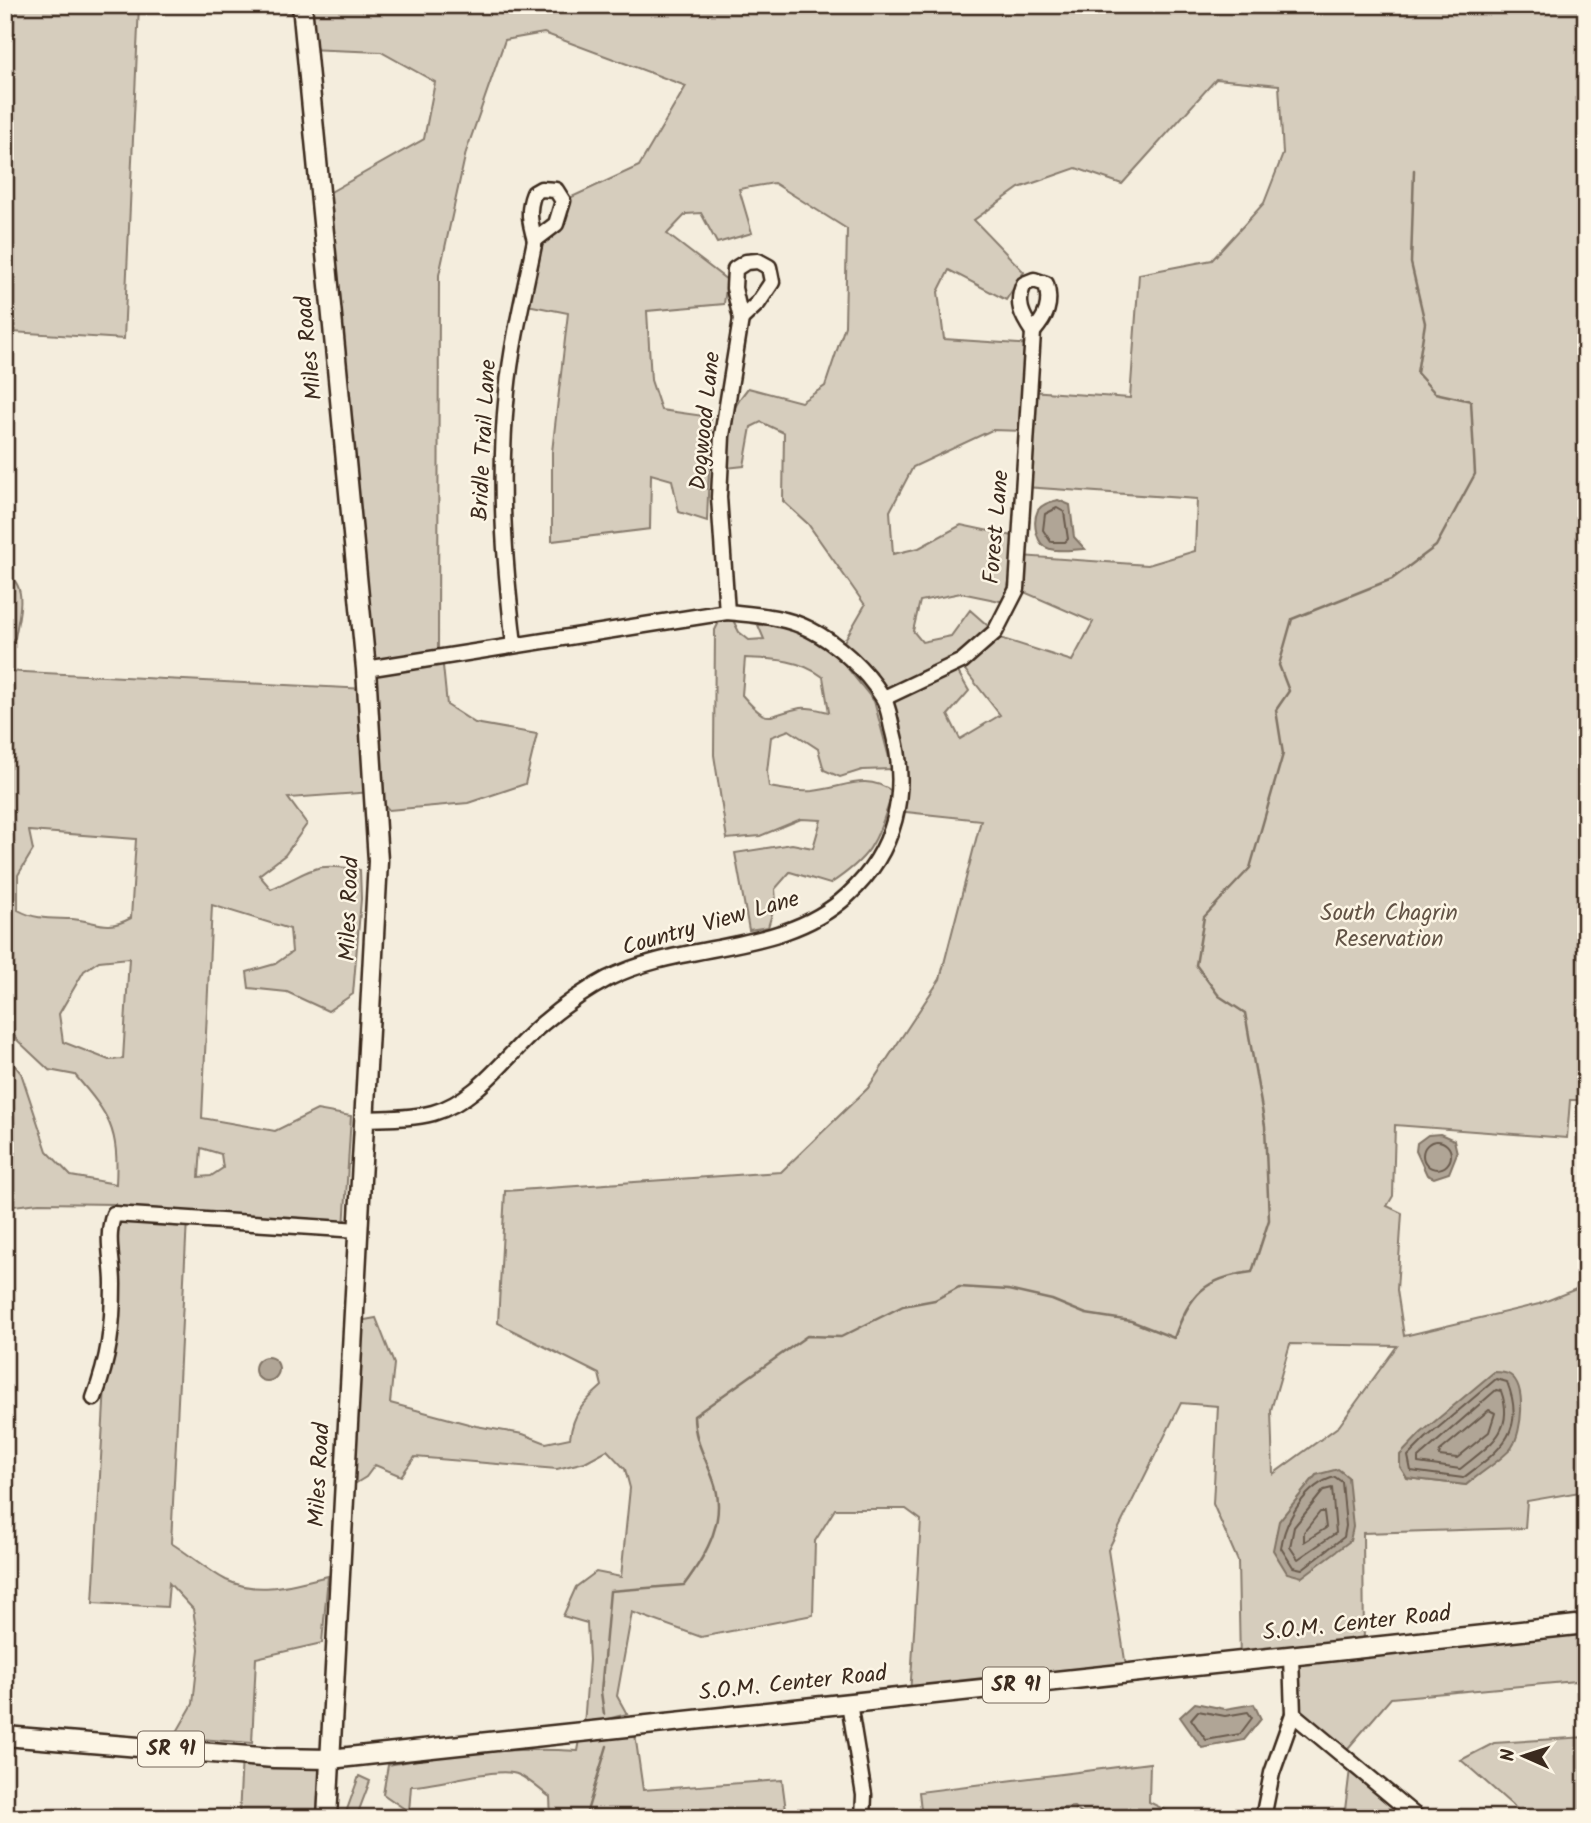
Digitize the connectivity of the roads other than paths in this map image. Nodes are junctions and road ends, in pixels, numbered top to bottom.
1 (302, 5) edge
2 (536, 240) dead end
3 (741, 319) dead end
4 (1033, 332) dead end
5 (727, 612) junction
6 (514, 644) junction
7 (366, 669) junction
8 (884, 698) junction
9 (365, 1119) junction
10 (359, 1230) junction
11 (94, 1398) dead end
12 (1586, 1624) edge
13 (1291, 1657) junction
14 (849, 1703) junction
15 (1293, 1714) junction
16 (5, 1736) edge
17 (330, 1759) junction
18 (327, 1818) edge
19 (863, 1818) edge
20 (1264, 1818) edge
21 (1418, 1818) edge

1 - 7 main road, Miles Road
2 - 6 street, Bridle Trail Lane
3 - 5 street, Dogwood Lane
4 - 8 street, Forest Lane
5 - 6 street, Country View Lane
5 - 8 street, Country View Lane
6 - 7 street, Country View Lane
7 - 9 main road, Miles Road
8 - 9 street, Country View Lane
9 - 10 main road, Miles Road
10 - 11 street
10 - 17 main road, Miles Road
12 - 13 main road, S.O.M. Center Road / SR 91
13 - 14 main road, S.O.M. Center Road / SR 91
13 - 15 street
14 - 17 main road, S.O.M. Center Road / SR 91
14 - 19 street
15 - 20 street
15 - 21 street
16 - 17 main road, S.O.M. Center Road / SR 91
17 - 18 main road, Miles Road

